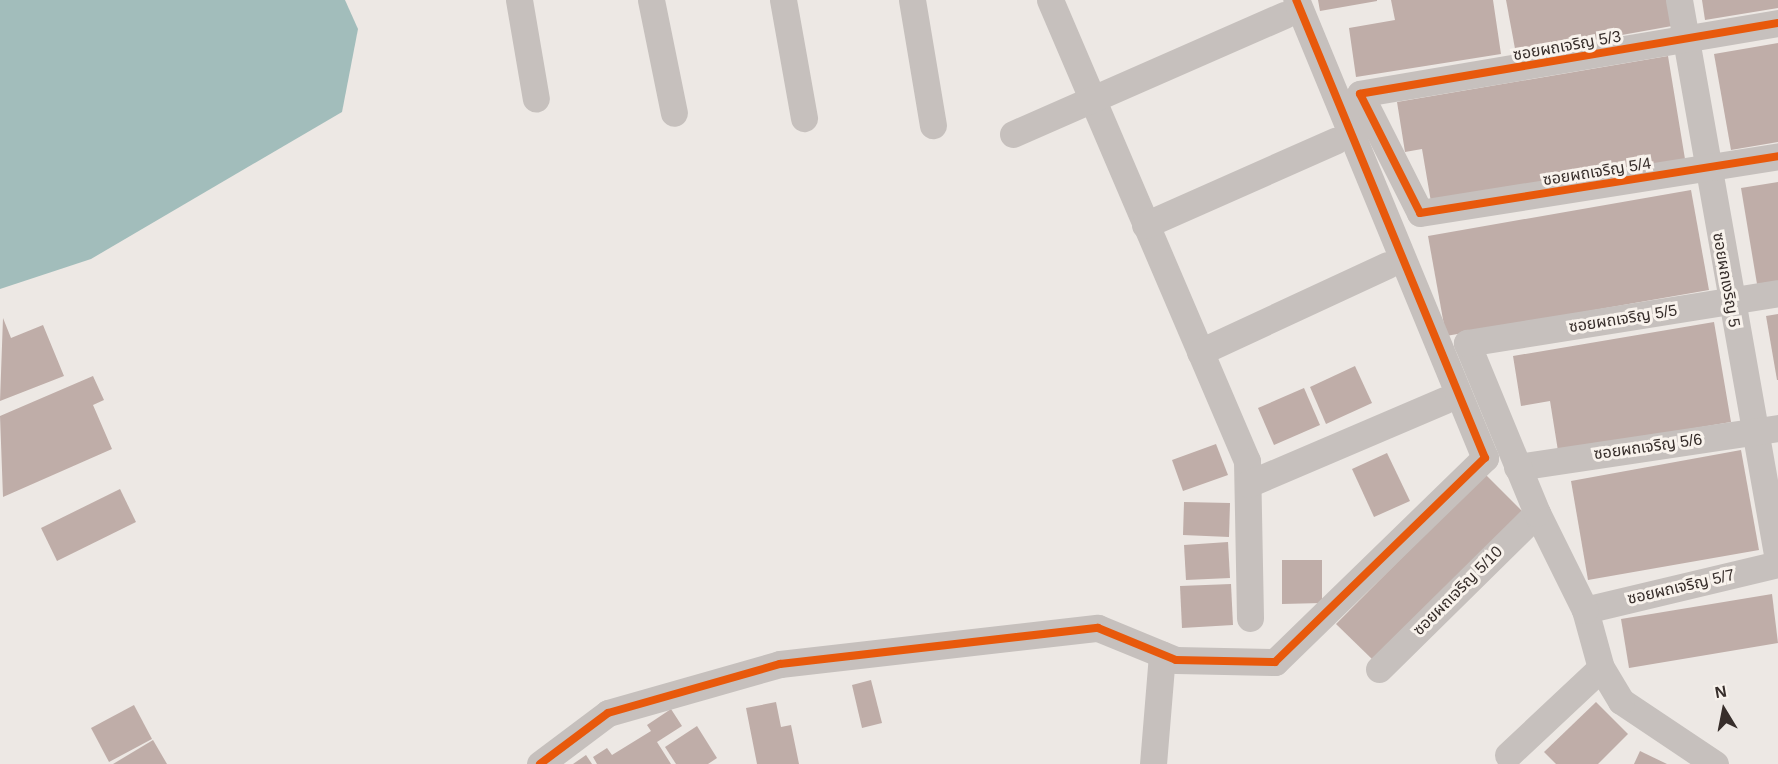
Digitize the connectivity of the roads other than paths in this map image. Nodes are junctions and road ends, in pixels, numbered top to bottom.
1 (519, 0) edge
2 (651, 0) edge
3 (783, 0) edge
4 (912, 0) edge
5 (1050, 0) edge
6 (1679, 0) edge
7 (1290, 8) edge
8 (1778, 23) edge
9 (1685, 39) junction
10 (1089, 97) junction
11 (536, 99) dead end
12 (674, 112) dead end
13 (804, 118) dead end
14 (933, 125) dead end
15 (1013, 134) dead end
16 (1335, 141) dead end
17 (1778, 156) edge
18 (1707, 168) junction
19 (1420, 213) joint
20 (1145, 225) junction
21 (1388, 266) dead end
22 (1778, 293) edge
23 (1729, 302) junction
24 (1200, 352) junction
25 (1445, 400) dead end
26 (1766, 430) edge
27 (1517, 467) junction
28 (1248, 484) junction
29 (1537, 513) junction
30 (1778, 562) edge
31 (1585, 610) junction
32 (1250, 618) dead end
33 (1162, 654) junction
34 (1601, 668) junction
35 (1379, 669) dead end
36 (1508, 754) dead end
37 (540, 764) edge
38 (1153, 764) edge
39 (1715, 764) edge

1 - 11 street
2 - 12 street
3 - 13 street
4 - 14 street
5 - 10 street
6 - 9 street, ซอยผถเงริญ 5
7 - 10 street
7 - 33 street
8 - 9 street, ซอยผถเจริญ 5/3
9 - 18 street, ซอยผถเงริญ 5
9 - 19 street, ซอยผถเจริญ 5/3
10 - 15 street
10 - 20 street
16 - 20 street
17 - 18 street, ซอยผถเจริญ 5/4
18 - 19 street, ซอยผถเจริญ 5/4
18 - 23 street, ซอยผถเงริญ 5
20 - 24 street
21 - 24 street
22 - 23 street, ซอยผถเจริญ 5/5
23 - 26 street, ซอยผถเงริญ 5
23 - 27 street, ซอยผถเจริญ 5/5
24 - 28 street
25 - 28 street
26 - 27 street, ซอยผถเจริญ 5/6
26 - 30 street, ซอยผถเงริญ 5
27 - 29 street
28 - 32 street
29 - 31 street
29 - 35 street, ซอยผถเจริญ 5/10
30 - 31 street, ซอยผถเจริญ 5/7
31 - 34 street
33 - 37 street
33 - 38 street
34 - 36 street
34 - 39 street

